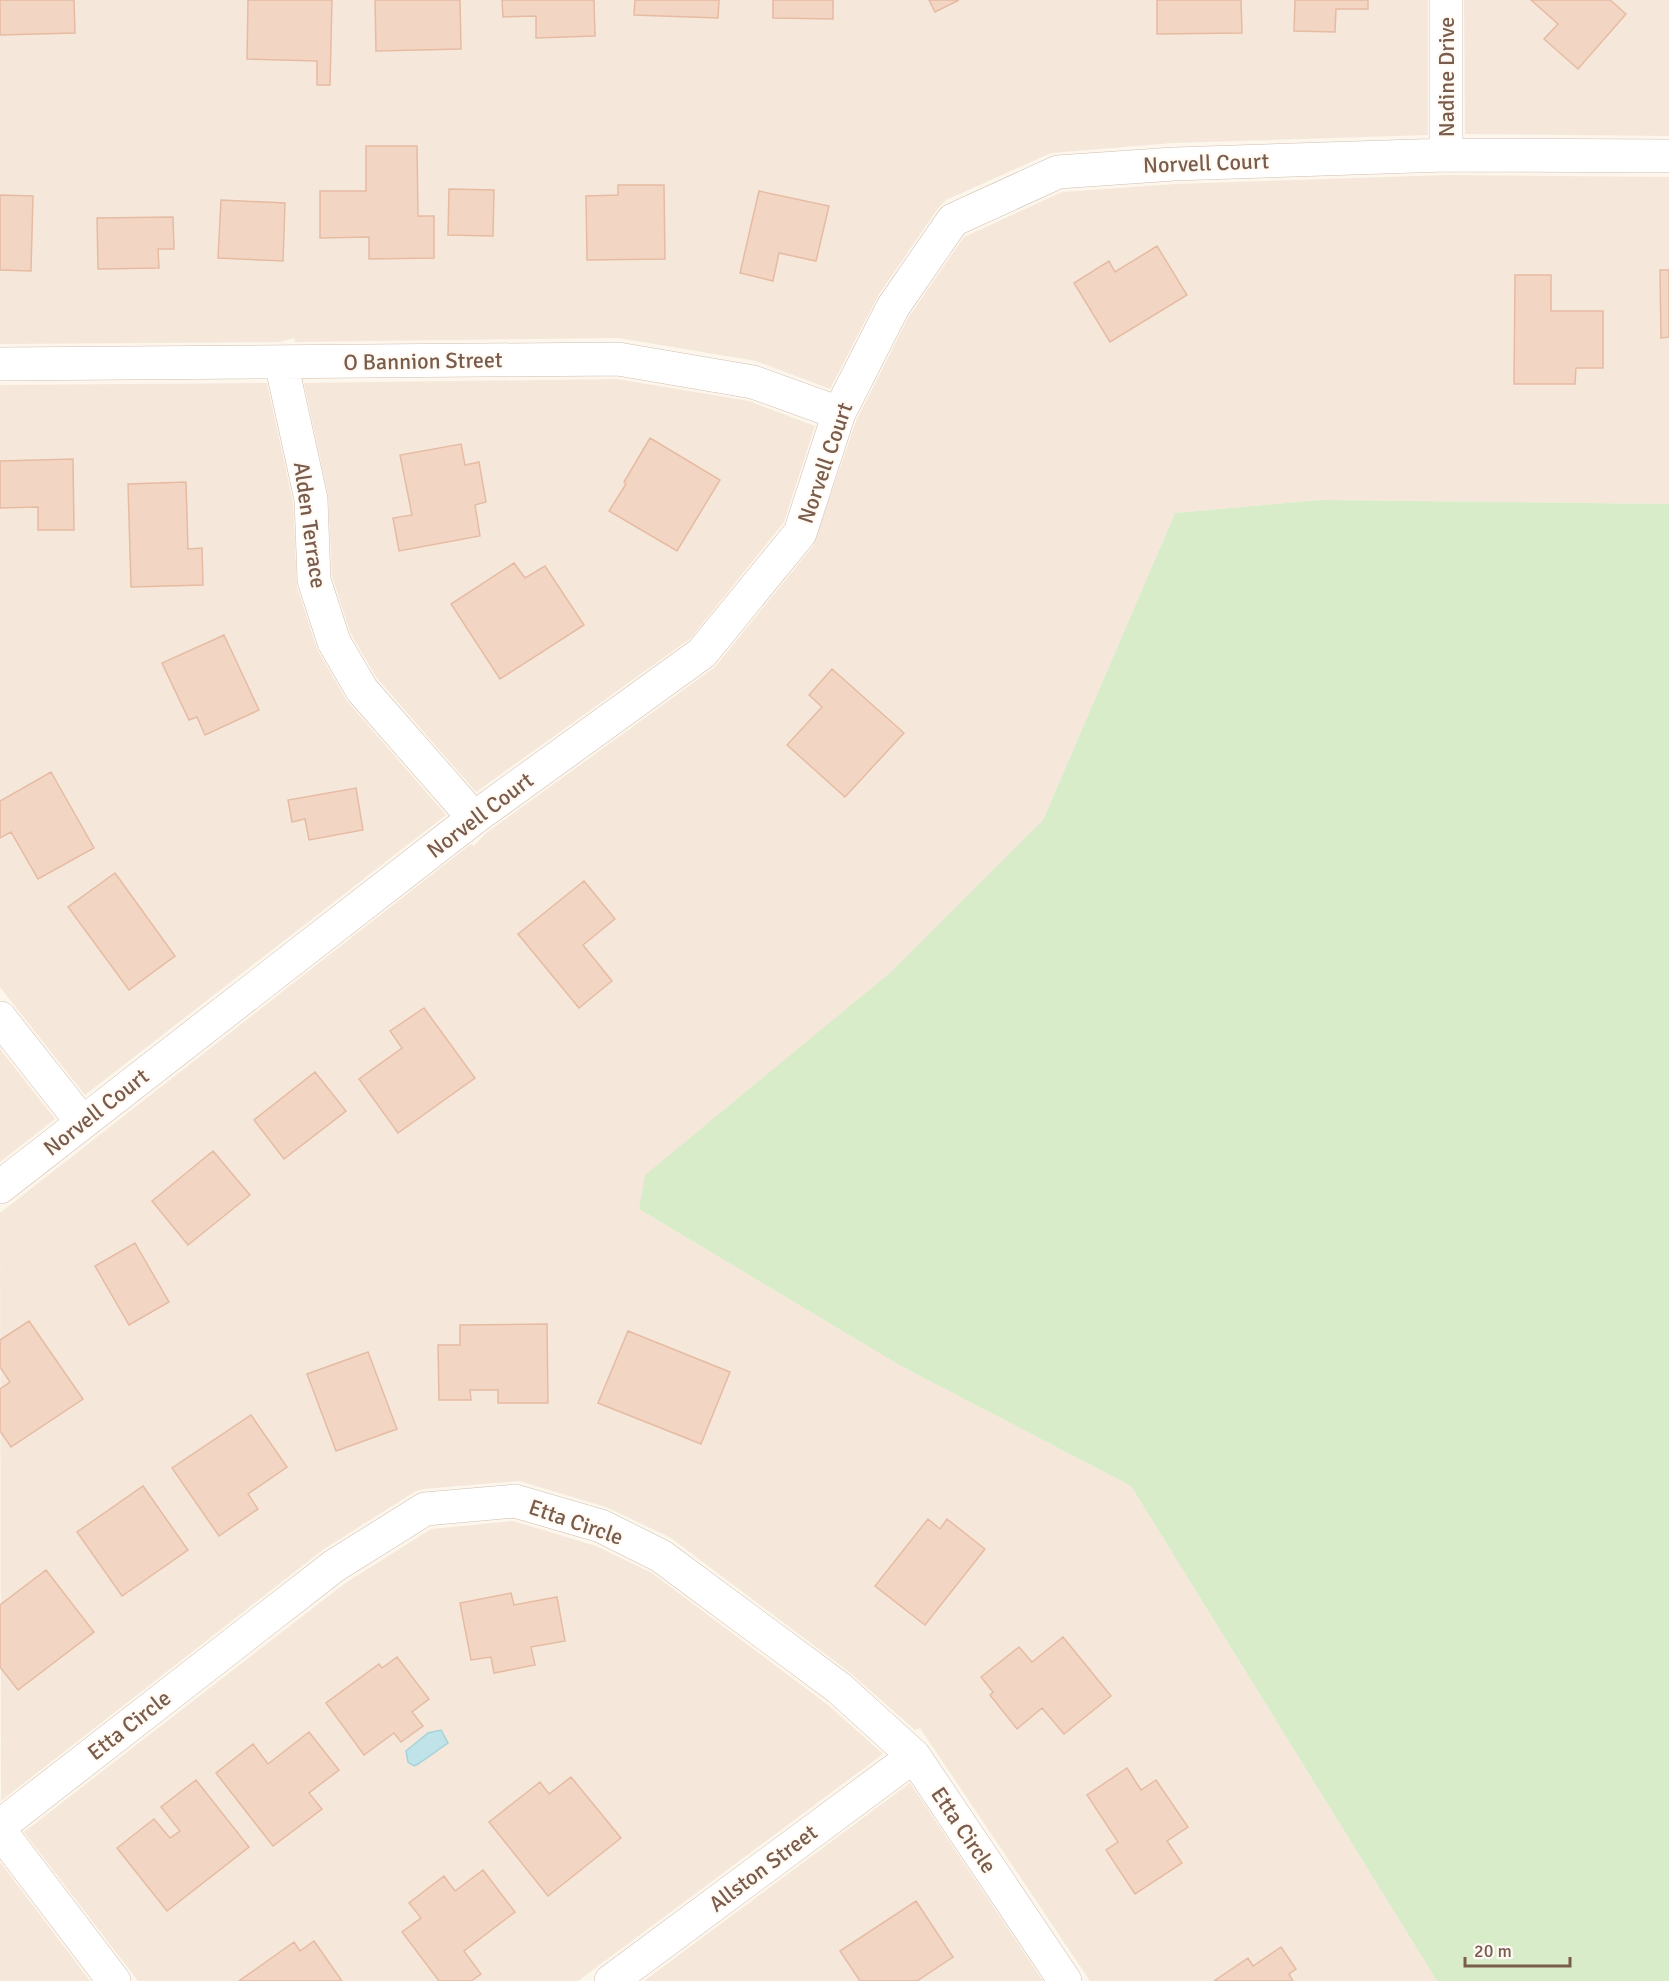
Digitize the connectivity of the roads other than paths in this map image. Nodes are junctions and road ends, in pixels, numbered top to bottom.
1 (1446, 0) edge
2 (1446, 155) junction
3 (1669, 156) edge
4 (281, 362) junction
5 (0, 364) edge
6 (839, 413) junction
7 (474, 818) junction
8 (0, 1018) edge
9 (82, 1122) junction
10 (0, 1187) edge
11 (914, 1756) junction
12 (0, 1826) edge
13 (0, 1831) edge
14 (114, 1981) edge
15 (611, 1981) edge
16 (1065, 1981) edge

1 - 2 street, Nadine Drive
2 - 3 street, Norvell Court
2 - 6 street, Norvell Court
4 - 5 street, O Bannion Street
4 - 6 street, O Bannion Street
4 - 7 street, Alden Terrace
6 - 7 street, Norvell Court
7 - 9 street, Norvell Court
8 - 9 street
9 - 10 street, Norvell Court
11 - 12 street, Etta Circle
11 - 15 street, Allston Street
11 - 16 street, Etta Circle
13 - 14 street

